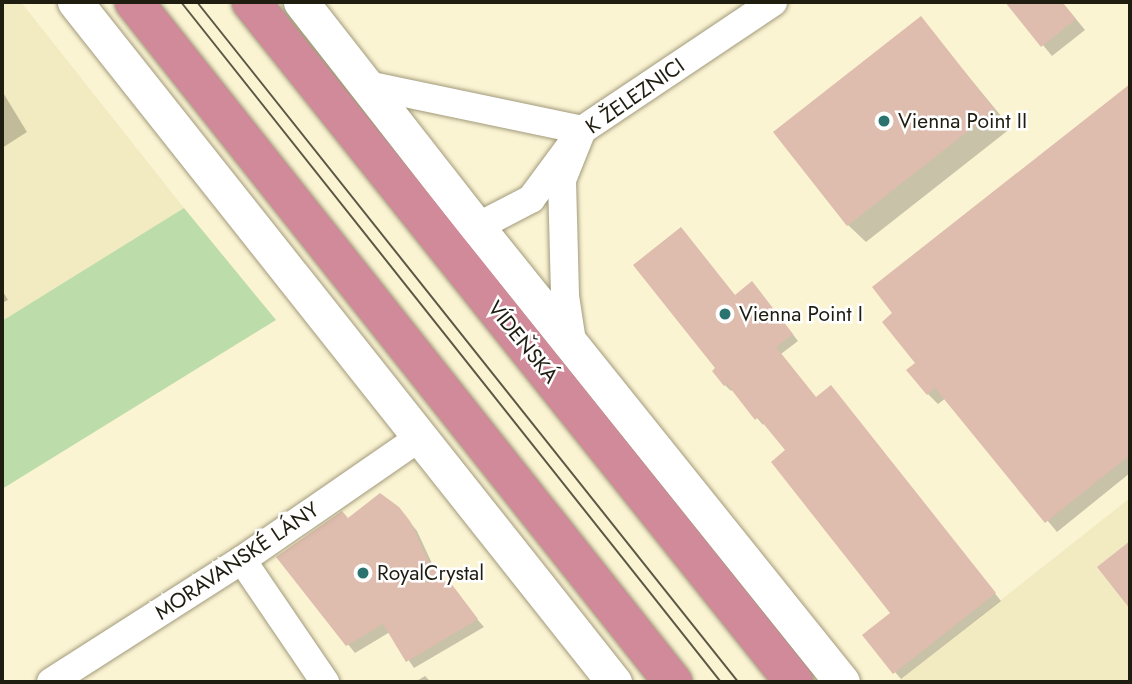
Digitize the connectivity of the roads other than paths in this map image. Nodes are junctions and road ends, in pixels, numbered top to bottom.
1 (75, 2) edge
2 (134, 2) edge
3 (251, 2) edge
4 (301, 2) edge
5 (773, 2) edge
6 (367, 85) junction
7 (582, 130) junction
8 (477, 227) junction
9 (572, 342) junction
10 (420, 437) junction
11 (242, 560) junction
12 (51, 682) edge
13 (325, 682) edge
14 (614, 682) edge
15 (673, 682) edge
16 (794, 682) edge
17 (842, 682) edge

1 - 10 street
2 - 15 highway
3 - 16 highway, VÍDEŇSKÁ
4 - 6 street, VÍDEŇSKÁ
5 - 7 street, K ŽELEZNICI
6 - 7 street
6 - 8 street, VÍDEŇSKÁ
7 - 8 street, K ŽELEZNICI
7 - 9 street
8 - 9 street, VÍDEŇSKÁ
9 - 17 street, VÍDEŇSKÁ
10 - 11 street, MORAVANSKÉ LÁNY
10 - 14 street
11 - 12 street, MORAVANSKÉ LÁNY
11 - 13 street

